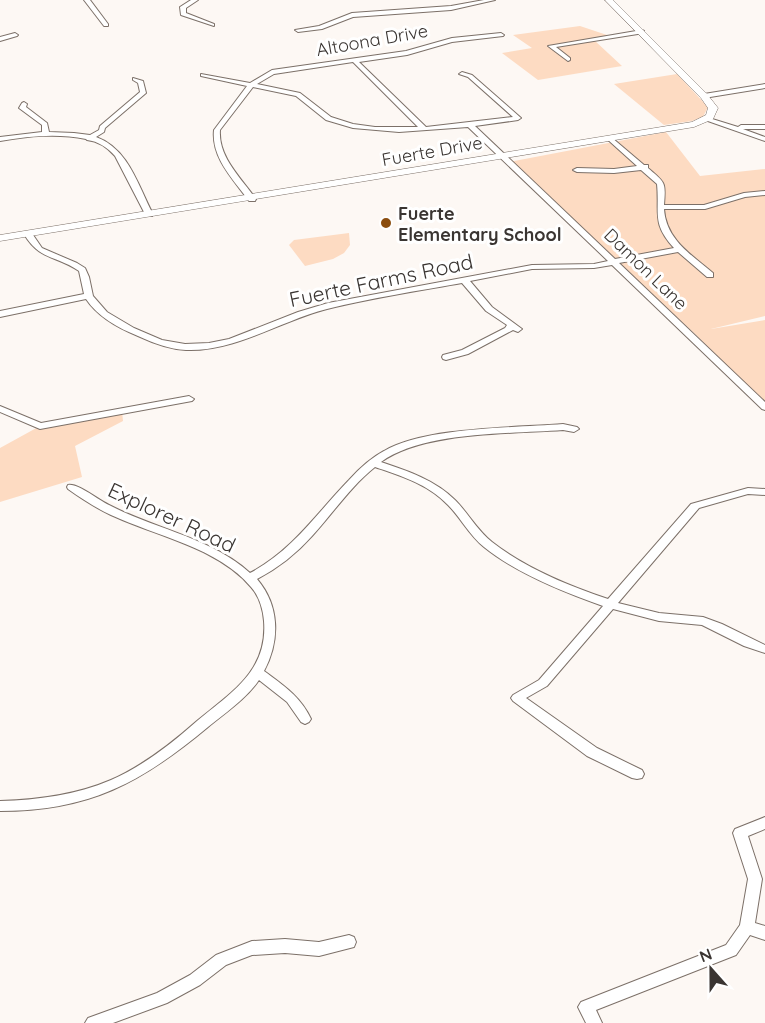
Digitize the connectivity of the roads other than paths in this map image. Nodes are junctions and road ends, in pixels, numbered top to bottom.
1 (87, 0) edge
2 (195, 0) edge
3 (492, 0) edge
4 (609, 0) edge
5 (106, 25) dead end
6 (212, 25) dead end
7 (298, 30) dead end
8 (642, 32) junction
9 (15, 35) dead end
10 (501, 35) dead end
11 (0, 39) edge
12 (568, 59) dead end
13 (354, 60) junction
14 (462, 74) dead end
15 (203, 75) dead end
16 (135, 79) dead end
17 (252, 84) junction
18 (765, 87) edge
19 (704, 96) junction
20 (24, 104) dead end
21 (707, 119) junction
22 (471, 126) junction
23 (732, 127) junction
24 (423, 128) junction
25 (765, 128) edge
26 (46, 134) junction
27 (89, 138) junction
28 (609, 138) junction
29 (765, 138) edge
30 (0, 139) edge
31 (503, 156) junction
32 (645, 166) junction
33 (578, 170) dead end
34 (765, 193) edge
35 (252, 199) junction
36 (662, 207) junction
37 (149, 214) junction
38 (28, 234) junction
39 (0, 238) edge
40 (681, 249) junction
41 (615, 262) junction
42 (710, 275) dead end
43 (464, 280) junction
44 (89, 296) junction
45 (0, 314) edge
46 (446, 357) dead end
47 (189, 399) dead end
48 (765, 407) edge
49 (0, 409) edge
50 (574, 429) dead end
51 (375, 463) junction
52 (72, 487) dead end
53 (765, 492) edge
54 (249, 579) junction
55 (612, 604) junction
56 (765, 649) edge
57 (258, 673) junction
58 (305, 719) dead end
59 (637, 774) dead end
60 (0, 806) edge
61 (765, 823) edge
62 (747, 927) junction
63 (765, 933) edge
64 (349, 942) dead end
65 (93, 1023) edge
66 (594, 1023) edge

1 - 5 street
2 - 6 street
3 - 7 street
4 - 8 street
8 - 12 street
8 - 19 street
9 - 11 street
10 - 13 street, Altoona Drive
13 - 17 street, Altoona Drive
13 - 24 street
14 - 22 street
15 - 17 street
16 - 27 street
17 - 24 street
17 - 35 street
18 - 19 street
19 - 21 street
20 - 26 street
21 - 23 street
21 - 28 street, Fuerte Drive
22 - 24 street
22 - 31 street, Damon Lane
23 - 25 street
23 - 29 street
26 - 27 street
26 - 30 street
27 - 37 street
28 - 31 street, Fuerte Drive
28 - 32 street
31 - 35 street, Fuerte Drive
31 - 41 street, Damon Lane
32 - 33 street
32 - 36 street
34 - 36 street
35 - 37 street, Fuerte Drive
36 - 40 street
37 - 38 street, Fuerte Drive
38 - 39 street, Fuerte Drive
38 - 44 street, Fuerte Farms Road
40 - 41 street, Fuerte Farms Road
40 - 42 street
41 - 43 street, Fuerte Farms Road
41 - 48 street, Damon Lane
43 - 44 street, Fuerte Farms Road
43 - 46 street
44 - 45 street
47 - 49 street
50 - 51 street
51 - 54 street
51 - 55 street
52 - 54 street, Explorer Road
53 - 55 street
54 - 57 street, Explorer Road
55 - 56 street
55 - 59 street
57 - 58 street
57 - 60 street, Explorer Road
61 - 62 street
62 - 63 street
62 - 66 street
64 - 65 street

